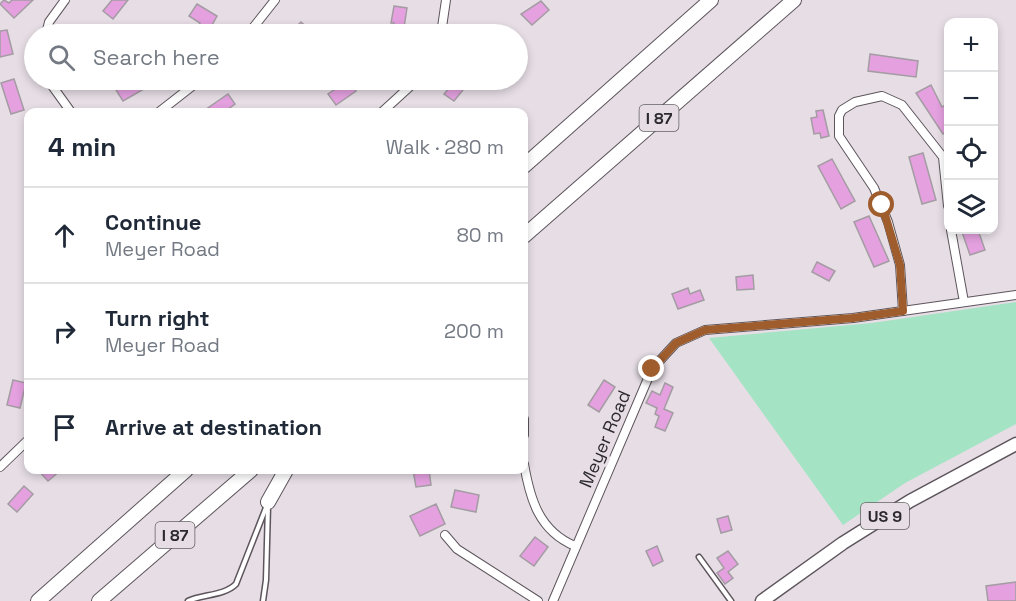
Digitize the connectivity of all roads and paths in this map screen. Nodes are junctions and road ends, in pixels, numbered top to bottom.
1 (65, 0) edge
2 (275, 0) edge
3 (446, 0) edge
4 (711, 0) edge
5 (795, 0) edge
6 (48, 24) edge
7 (256, 24) edge
8 (442, 24) edge
9 (55, 90) edge
10 (187, 90) edge
11 (406, 90) edge
12 (68, 108) edge
13 (164, 108) edge
14 (386, 108) edge
15 (528, 162) edge
16 (945, 180) edge
17 (528, 233) edge
18 (952, 234) edge
19 (1016, 295) edge
20 (964, 302) junction
21 (903, 311) junction
22 (24, 444) edge
23 (1016, 444) edge
24 (0, 467) edge
25 (181, 474) edge
26 (246, 474) edge
27 (284, 474) edge
28 (525, 474) edge
29 (268, 502) junction
30 (445, 535) dead end
31 (575, 546) junction
32 (699, 557) dead end
33 (38, 601) edge
34 (99, 601) edge
35 (188, 601) edge
36 (263, 601) edge
37 (538, 601) edge
38 (553, 601) edge
39 (731, 601) edge
40 (762, 601) edge

1 - 6 street
2 - 7 street
3 - 8 street
4 - 15 highway
5 - 17 highway, I 87
9 - 12 street
10 - 13 street
11 - 14 street
16 - 21 street
18 - 20 street
19 - 20 street, Meyer Road
20 - 21 street, Meyer Road
21 - 31 street, Meyer Road
22 - 24 street
23 - 40 main road, US 9
25 - 33 highway, I 87
26 - 34 highway, I 87
27 - 29 highway
28 - 31 street
29 - 35 lane
29 - 36 lane
30 - 37 street
31 - 38 street, Meyer Road
32 - 39 lane

